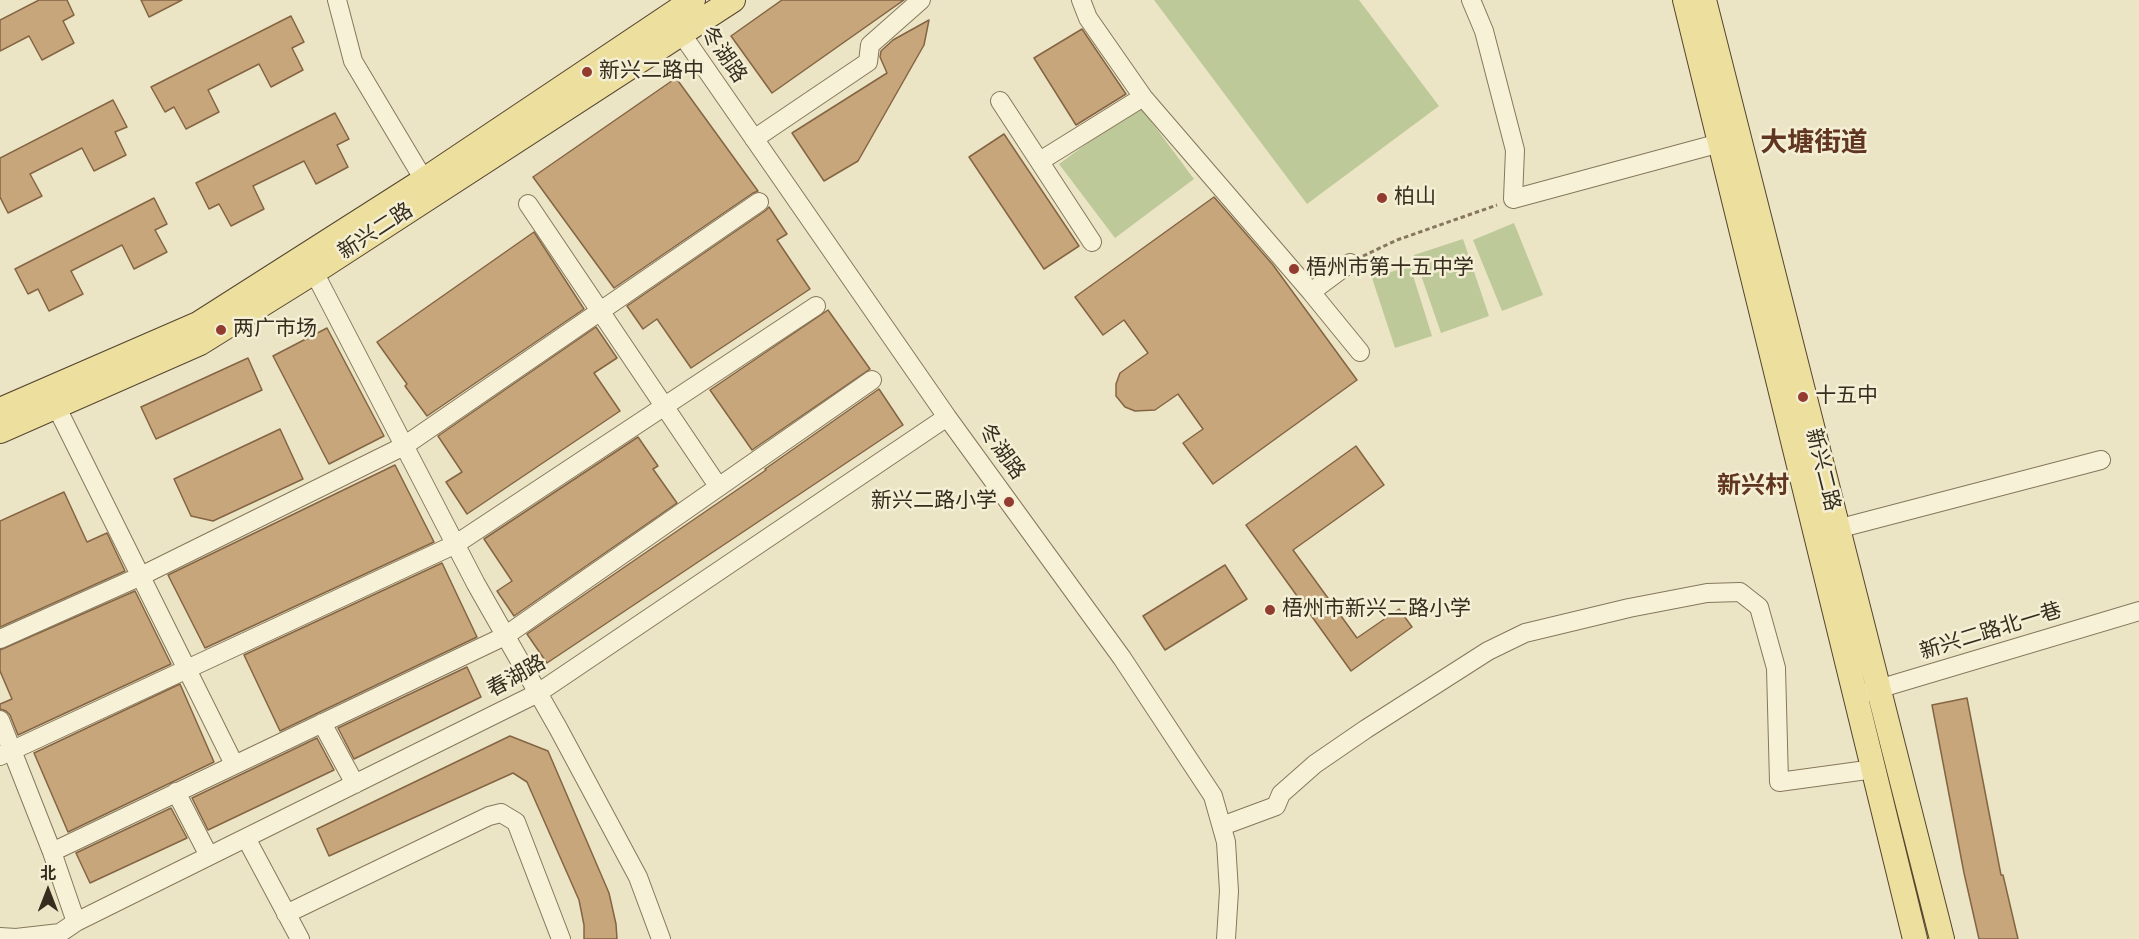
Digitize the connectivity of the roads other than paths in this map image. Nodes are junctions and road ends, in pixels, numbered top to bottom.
1 (337, 0) edge
2 (693, 0) edge
3 (733, 0) edge
4 (921, 0) edge
5 (1081, 0) edge
6 (1472, 0) edge
7 (1685, 0) edge
8 (1704, 0) edge
9 (675, 25) junction
10 (1143, 98) junction
11 (1000, 101) dead end
12 (754, 139) junction
13 (1720, 143) junction
14 (1040, 161) junction
15 (424, 180) junction
16 (759, 202) dead end
17 (528, 204) dead end
18 (1092, 242) dead end
19 (1350, 262) road end
20 (314, 272) junction
21 (1311, 292) junction
22 (816, 306) dead end
23 (600, 311) junction
24 (1360, 352) dead end
25 (872, 380) dead end
26 (56, 406) junction
27 (664, 406) junction
28 (0, 410) edge
29 (947, 417) junction
30 (0, 430) edge
31 (405, 446) junction
32 (2100, 460) dead end
33 (718, 486) junction
34 (1837, 529) junction
35 (456, 544) junction
36 (141, 576) junction
37 (2139, 611) edge
38 (506, 636) junction
39 (0, 639) edge
40 (187, 669) junction
41 (1867, 692) junction
42 (538, 693) junction
43 (0, 720) edge
44 (322, 723) junction
45 (6, 754) edge
46 (234, 764) junction
47 (1874, 769) junction
48 (355, 784) junction
49 (176, 792) junction
50 (1222, 826) junction
51 (246, 838) junction
52 (52, 852) junction
53 (209, 856) junction
54 (286, 914) junction
55 (76, 922) junction
56 (60, 936) edge
57 (11, 938) edge
58 (300, 939) edge
59 (561, 939) edge
60 (661, 939) edge
61 (1226, 939) edge
62 (1915, 939) edge
63 (1942, 939) edge

1 - 15 street
2 - 9 main road, 新兴二路
3 - 9 main road, 新兴二路
4 - 12 street
5 - 10 street
6 - 13 street
7 - 13 main road, 新兴二路
8 - 34 main road, 新兴二路
9 - 12 street, 冬湖路
9 - 15 main road, 新兴二路
9 - 20 main road, 新兴二路
10 - 14 street
10 - 21 street
11 - 14 street
12 - 29 street, 冬湖路
13 - 41 main road, 新兴二路
14 - 18 street
15 - 28 main road, 新兴二路
16 - 23 street
17 - 23 street
19 - 21 street
20 - 26 main road, 新兴二路
20 - 31 street
21 - 24 street
22 - 27 street
23 - 27 street
23 - 31 street
25 - 33 street
26 - 30 main road, 新兴二路
26 - 36 street
27 - 33 street
27 - 35 street
29 - 42 street, 春湖路
29 - 50 street, 冬湖路
31 - 35 street
31 - 36 street
32 - 34 street
33 - 38 street
34 - 41 main road, 新兴二路
35 - 38 street
35 - 40 street
36 - 39 street
36 - 40 street
37 - 41 street, 新兴二路北一巷
38 - 42 street
38 - 44 street
40 - 45 street
40 - 46 street
41 - 47 main road, 新兴二路
41 - 63 main road, 新兴二路
42 - 48 street, 春湖路
42 - 60 street
43 - 45 street
44 - 46 street
44 - 48 street
45 - 52 street
46 - 49 street
47 - 50 street
47 - 62 main road, 新兴二路
48 - 51 street, 春湖路
49 - 52 street
49 - 53 street
50 - 61 street, 冬湖路
51 - 53 street, 春湖路
51 - 54 street
52 - 55 street
53 - 55 street, 春湖路
54 - 58 street
54 - 59 street
55 - 56 street, 春湖路
56 - 57 street

